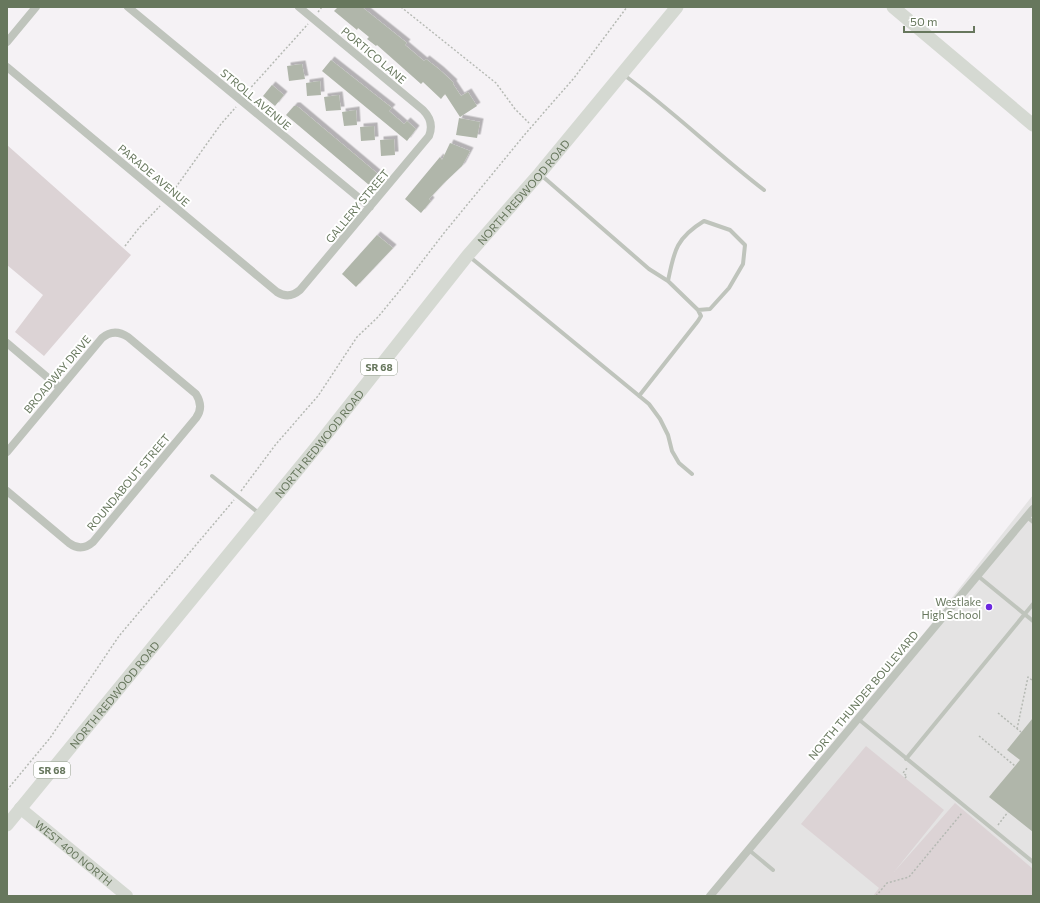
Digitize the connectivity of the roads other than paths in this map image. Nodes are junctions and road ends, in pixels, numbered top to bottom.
1 (36, 7) edge
2 (128, 7) edge
3 (299, 7) edge
4 (677, 7) edge
5 (893, 7) edge
6 (7, 42) edge
7 (7, 68) edge
8 (622, 73) junction
9 (431, 122) joint
10 (1033, 125) edge
11 (540, 173) junction
12 (764, 190) dead end
13 (370, 207) junction
14 (468, 255) junction
15 (668, 281) junction
16 (289, 295) joint
17 (698, 310) junction
18 (7, 343) edge
19 (60, 388) junction
20 (639, 396) junction
21 (201, 407) joint
22 (7, 452) edge
23 (692, 474) dead end
24 (212, 476) dead end
25 (7, 492) edge
26 (1033, 509) edge
27 (261, 515) junction
28 (1030, 520) edge
29 (978, 576) junction
30 (1033, 604) edge
31 (1025, 614) junction
32 (1033, 621) edge
33 (857, 718) junction
34 (906, 759) junction
35 (20, 808) junction
36 (7, 825) edge
37 (748, 850) junction
38 (1033, 862) edge
39 (773, 870) dead end
40 (127, 896) edge
41 (710, 896) edge

1 - 6 street
2 - 13 street, STROLL AVENUE
3 - 9 street, PORTICO LANE
4 - 8 main road, NORTH REDWOOD ROAD / SR 68
5 - 10 main road
7 - 16 street, PARADE AVENUE
8 - 11 main road, NORTH REDWOOD ROAD / SR 68
8 - 12 lane
9 - 13 street, GALLERY STREET
11 - 14 main road, NORTH REDWOOD ROAD / SR 68
11 - 15 lane
13 - 16 street, GALLERY STREET
14 - 20 lane
14 - 27 main road, NORTH REDWOOD ROAD / SR 68
15 - 17 lane
15 - 17 lane
17 - 20 lane
18 - 19 street
19 - 21 street, BROADWAY DRIVE
19 - 22 street, BROADWAY DRIVE
20 - 23 lane
21 - 25 street, ROUNDABOUT STREET
24 - 27 lane
26 - 28 street, NORTH THUNDER BOULEVARD
27 - 35 main road, NORTH REDWOOD ROAD / SR 68
28 - 29 street, NORTH THUNDER BOULEVARD
29 - 31 lane
29 - 33 street, NORTH THUNDER BOULEVARD
30 - 31 lane
31 - 32 lane
31 - 34 lane
33 - 34 lane
33 - 37 street, NORTH THUNDER BOULEVARD
34 - 38 lane
35 - 36 main road, NORTH REDWOOD ROAD / SR 68
35 - 40 street, WEST 400 NORTH
37 - 39 lane
37 - 41 street, NORTH THUNDER BOULEVARD

